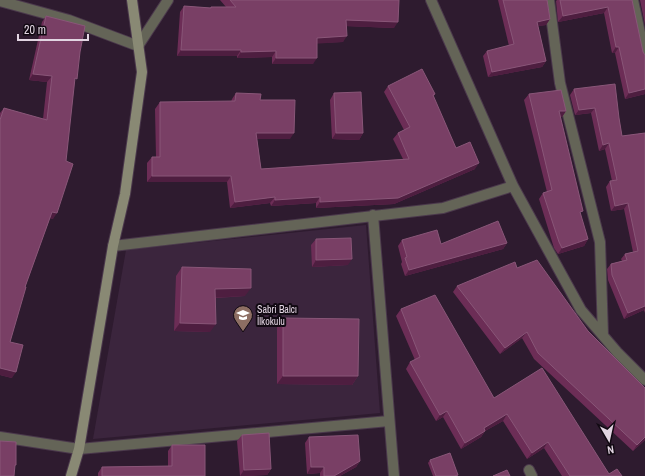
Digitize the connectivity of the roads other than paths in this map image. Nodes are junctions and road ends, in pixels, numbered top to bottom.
1 (132, 0) edge
2 (168, 0) edge
3 (431, 0) edge
4 (549, 0) edge
5 (634, 0) edge
6 (0, 1) edge
7 (138, 46) junction
8 (645, 56) edge
9 (513, 186) junction
10 (374, 215) junction
11 (113, 246) junction
12 (602, 335) junction
13 (645, 380) edge
14 (389, 421) junction
15 (0, 437) edge
16 (79, 449) junction
17 (71, 476) edge
18 (394, 476) edge

1 - 7 street
2 - 7 street
3 - 9 street
4 - 12 street
5 - 8 street
6 - 7 street
7 - 11 street
9 - 10 street
9 - 12 street
10 - 11 street
10 - 14 street
11 - 16 street
12 - 13 street
14 - 16 street
14 - 18 street
15 - 16 street
16 - 17 street

